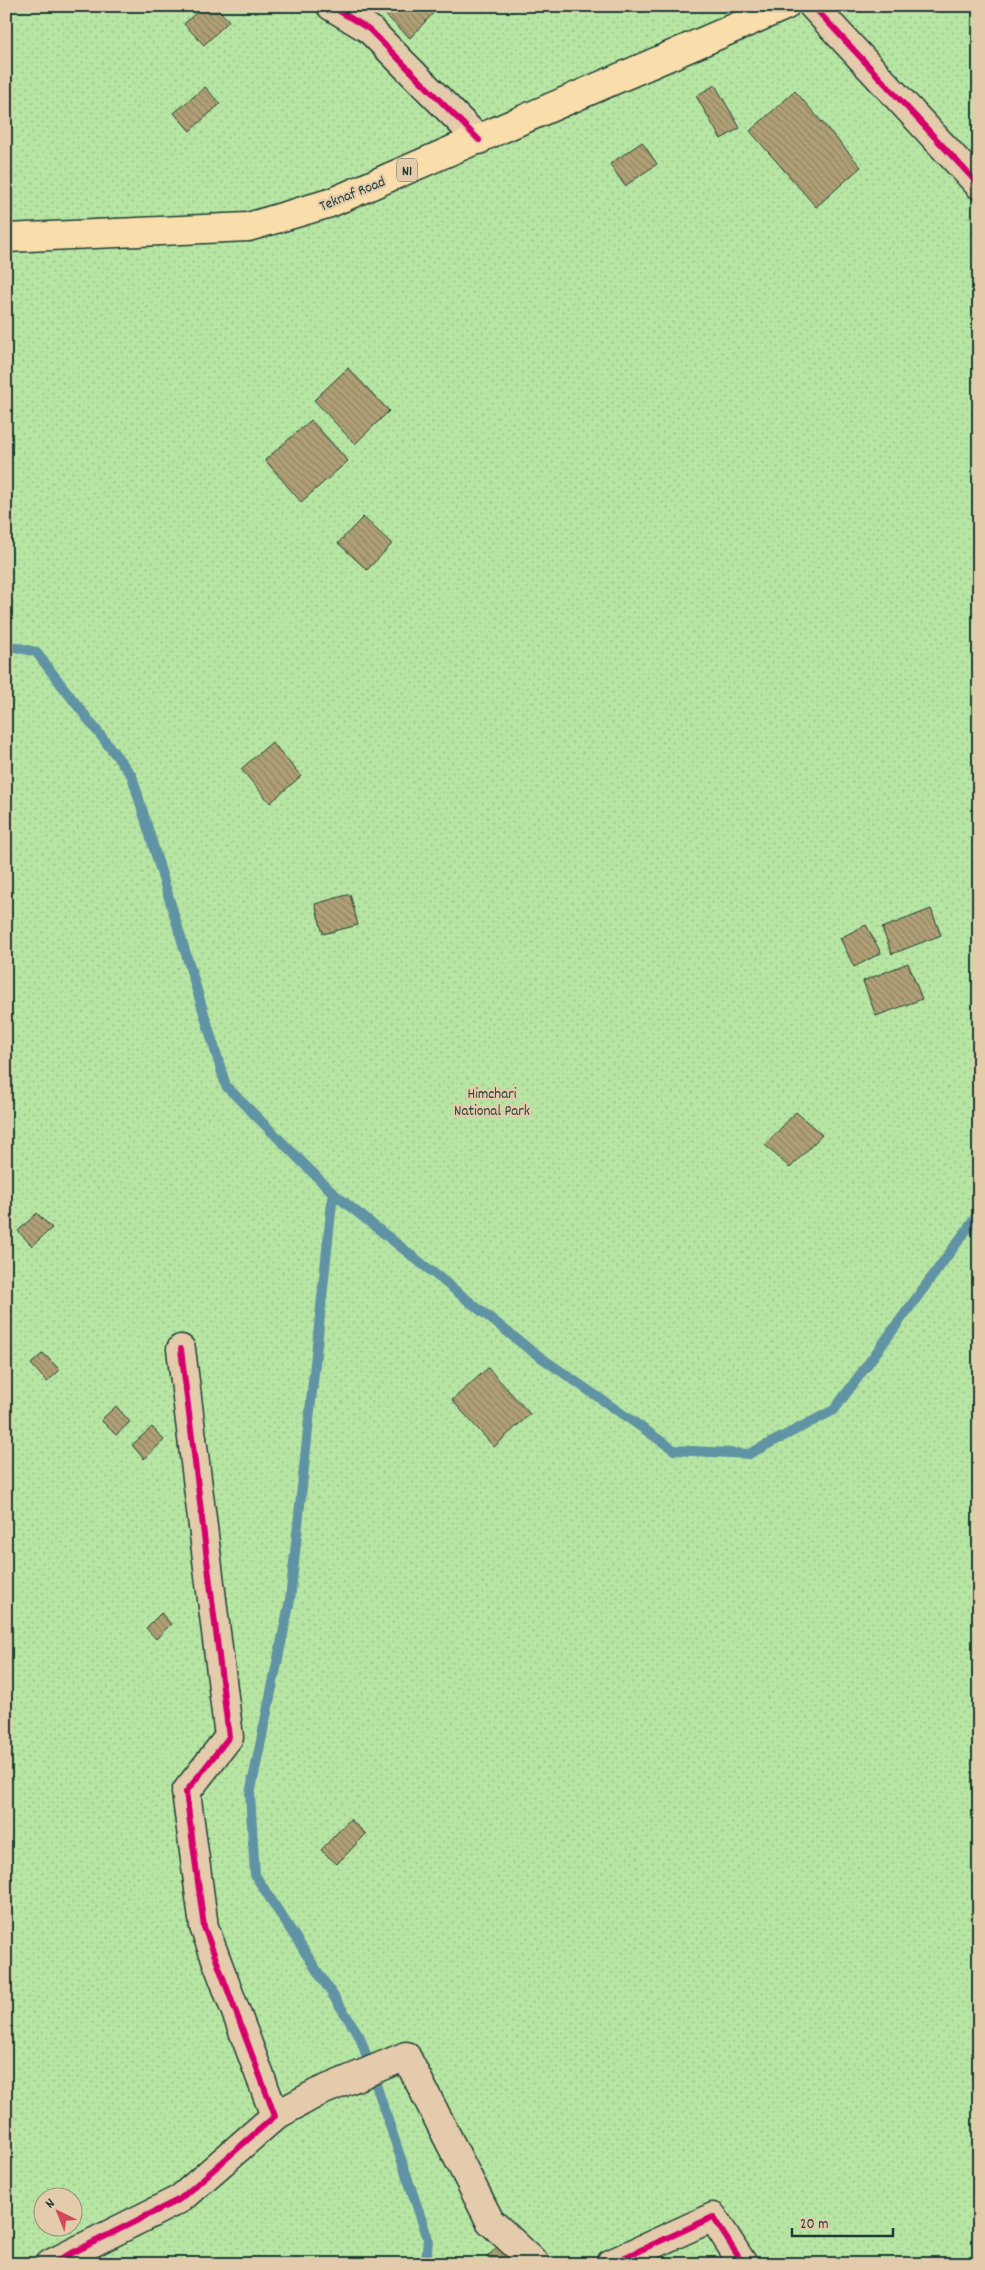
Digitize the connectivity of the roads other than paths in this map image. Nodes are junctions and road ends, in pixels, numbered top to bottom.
1 (331, 6) edge
2 (785, 6) edge
3 (813, 6) edge
4 (479, 140) junction
5 (979, 185) edge
6 (6, 238) edge
7 (181, 1349) dead end
8 (275, 2116) junction
9 (50, 2264) edge
10 (536, 2264) edge
11 (610, 2264) edge
12 (744, 2264) edge

1 - 4 street
2 - 4 highway, Teknaf Road / N1
3 - 5 street
4 - 6 highway, Teknaf Road / N1
7 - 8 street
8 - 9 street
8 - 10 street
11 - 12 street

